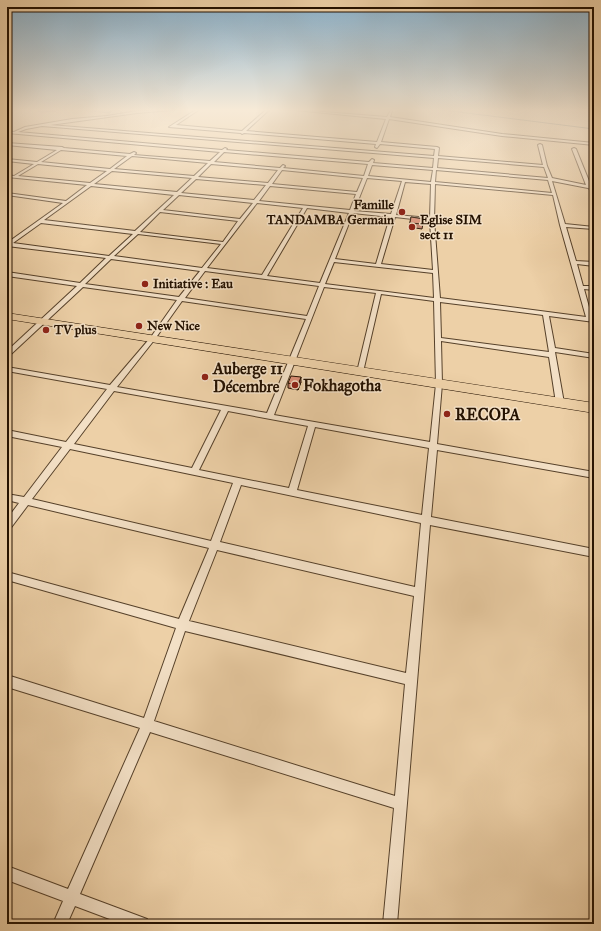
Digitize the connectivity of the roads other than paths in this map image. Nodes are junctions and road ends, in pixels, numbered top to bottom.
1 (55, 152) edge
2 (106, 152) edge
3 (135, 152) edge
4 (221, 152) edge
5 (239, 152) edge
6 (293, 152) edge
7 (375, 152) edge
8 (380, 152) edge
9 (437, 152) edge
10 (542, 152) edge
11 (575, 152) edge
12 (132, 155) junction
13 (289, 157) junction
14 (436, 157) junction
15 (7, 160) edge
16 (210, 162) junction
17 (38, 163) junction
18 (370, 164) junction
19 (545, 166) junction
20 (280, 169) junction
21 (111, 170) junction
22 (434, 170) junction
23 (7, 176) edge
24 (365, 176) junction
25 (14, 177) junction
26 (194, 178) junction
27 (550, 179) junction
28 (404, 180) junction
29 (7, 181) edge
30 (433, 183) junction
31 (91, 184) junction
32 (268, 185) junction
33 (589, 187) junction
34 (594, 191) edge
35 (359, 193) junction
36 (7, 194) edge
37 (177, 194) junction
38 (553, 194) junction
39 (255, 201) junction
40 (67, 202) junction
41 (306, 207) junction
42 (158, 211) junction
43 (351, 212) junction
44 (393, 216) junction
45 (241, 220) junction
46 (432, 220) junction
47 (40, 222) junction
48 (562, 225) junction
49 (594, 228) edge
50 (135, 233) junction
51 (223, 243) junction
52 (7, 244) edge
53 (110, 257) junction
54 (332, 260) junction
55 (573, 262) junction
56 (594, 264) edge
57 (378, 265) junction
58 (203, 269) junction
59 (435, 272) junction
60 (7, 274) edge
61 (264, 277) junction
62 (81, 285) junction
63 (322, 285) junction
64 (580, 287) junction
65 (594, 288) edge
66 (379, 292) junction
67 (180, 299) junction
68 (437, 300) junction
69 (546, 314) junction
70 (7, 316) edge
71 (309, 318) junction
72 (592, 320) edge
73 (42, 322) junction
74 (153, 338) junction
75 (438, 339) junction
76 (552, 352) junction
77 (7, 355) edge
78 (594, 356) edge
79 (292, 360) junction
80 (7, 369) edge
81 (360, 372) junction
82 (439, 384) junction
83 (112, 388) junction
84 (560, 403) junction
85 (226, 408) junction
86 (594, 408) edge
87 (270, 416) junction
88 (312, 424) junction
89 (7, 433) edge
90 (432, 445) junction
91 (68, 446) junction
92 (194, 472) junction
93 (594, 475) edge
94 (238, 481) junction
95 (292, 492) junction
96 (7, 497) edge
97 (26, 501) junction
98 (426, 520) junction
99 (7, 526) edge
100 (214, 546) junction
101 (594, 553) edge
102 (7, 576) edge
103 (420, 593) junction
104 (182, 625) junction
105 (411, 680) junction
106 (7, 681) edge
107 (147, 725) junction
108 (401, 804) junction
109 (7, 873) edge
110 (72, 897) junction
111 (60, 924) edge
112 (142, 924) edge
113 (390, 924) edge

1 - 17 street
2 - 12 street
3 - 12 street
4 - 16 street
5 - 13 street
6 - 13 street
7 - 18 street
8 - 14 street
9 - 14 street
10 - 19 street
11 - 33 street
12 - 16 street
12 - 21 street
13 - 18 street
13 - 20 street
14 - 19 street
14 - 22 street
15 - 17 street
16 - 20 street
16 - 26 street
17 - 21 street
17 - 25 street
18 - 22 street
18 - 24 street
19 - 27 street
20 - 24 street
20 - 32 street
21 - 26 street
21 - 31 street
22 - 27 street
22 - 30 street
23 - 25 street
24 - 28 street
24 - 35 street
25 - 29 street
25 - 31 street
26 - 32 street
26 - 37 street
27 - 33 street
27 - 38 street
28 - 30 street
28 - 44 street
30 - 38 street
30 - 46 street
31 - 37 street
31 - 40 street
32 - 35 street
32 - 39 street
33 - 34 street
35 - 43 street
36 - 40 street
37 - 39 street
37 - 42 street
38 - 48 street
39 - 41 street
39 - 45 street
40 - 47 street
41 - 43 street
41 - 61 street
42 - 45 street
42 - 50 street
43 - 44 street
43 - 54 street
44 - 46 street
44 - 57 street
45 - 51 street
46 - 59 street
47 - 50 street
47 - 52 street
48 - 49 street
48 - 55 street
50 - 51 street
50 - 53 street
51 - 58 street
52 - 53 street
53 - 58 street
53 - 62 street
54 - 57 street
54 - 63 street
55 - 56 street
55 - 64 street
57 - 59 street
58 - 61 street
58 - 67 street
59 - 68 street
60 - 62 street
61 - 63 street
62 - 67 street
62 - 73 street
63 - 66 street
63 - 71 street
64 - 65 street
64 - 72 street
66 - 68 street
66 - 81 street
67 - 71 street
67 - 74 street
68 - 69 street
68 - 75 street
69 - 72 street
69 - 76 street
70 - 73 highway
71 - 79 street
73 - 74 highway
73 - 77 street
74 - 79 highway
74 - 83 street
75 - 76 street
75 - 82 street
76 - 78 street
76 - 84 street
79 - 81 highway
79 - 87 street
80 - 83 street
81 - 82 highway
82 - 84 highway
82 - 90 street
83 - 85 street
83 - 91 street
84 - 86 highway
85 - 87 street
85 - 92 street
87 - 88 street
88 - 90 street
88 - 95 street
89 - 91 street
90 - 93 street
90 - 98 street
91 - 92 street
91 - 97 street
92 - 94 street
94 - 95 street
94 - 100 street
95 - 98 street
96 - 97 street
97 - 99 street
97 - 100 street
98 - 101 street
98 - 103 street
100 - 103 street
100 - 104 street
102 - 104 street
103 - 105 street
104 - 105 street
104 - 107 street
105 - 108 street
106 - 107 street
107 - 108 street
107 - 110 street
108 - 113 street
109 - 110 street
110 - 111 street
110 - 112 street

